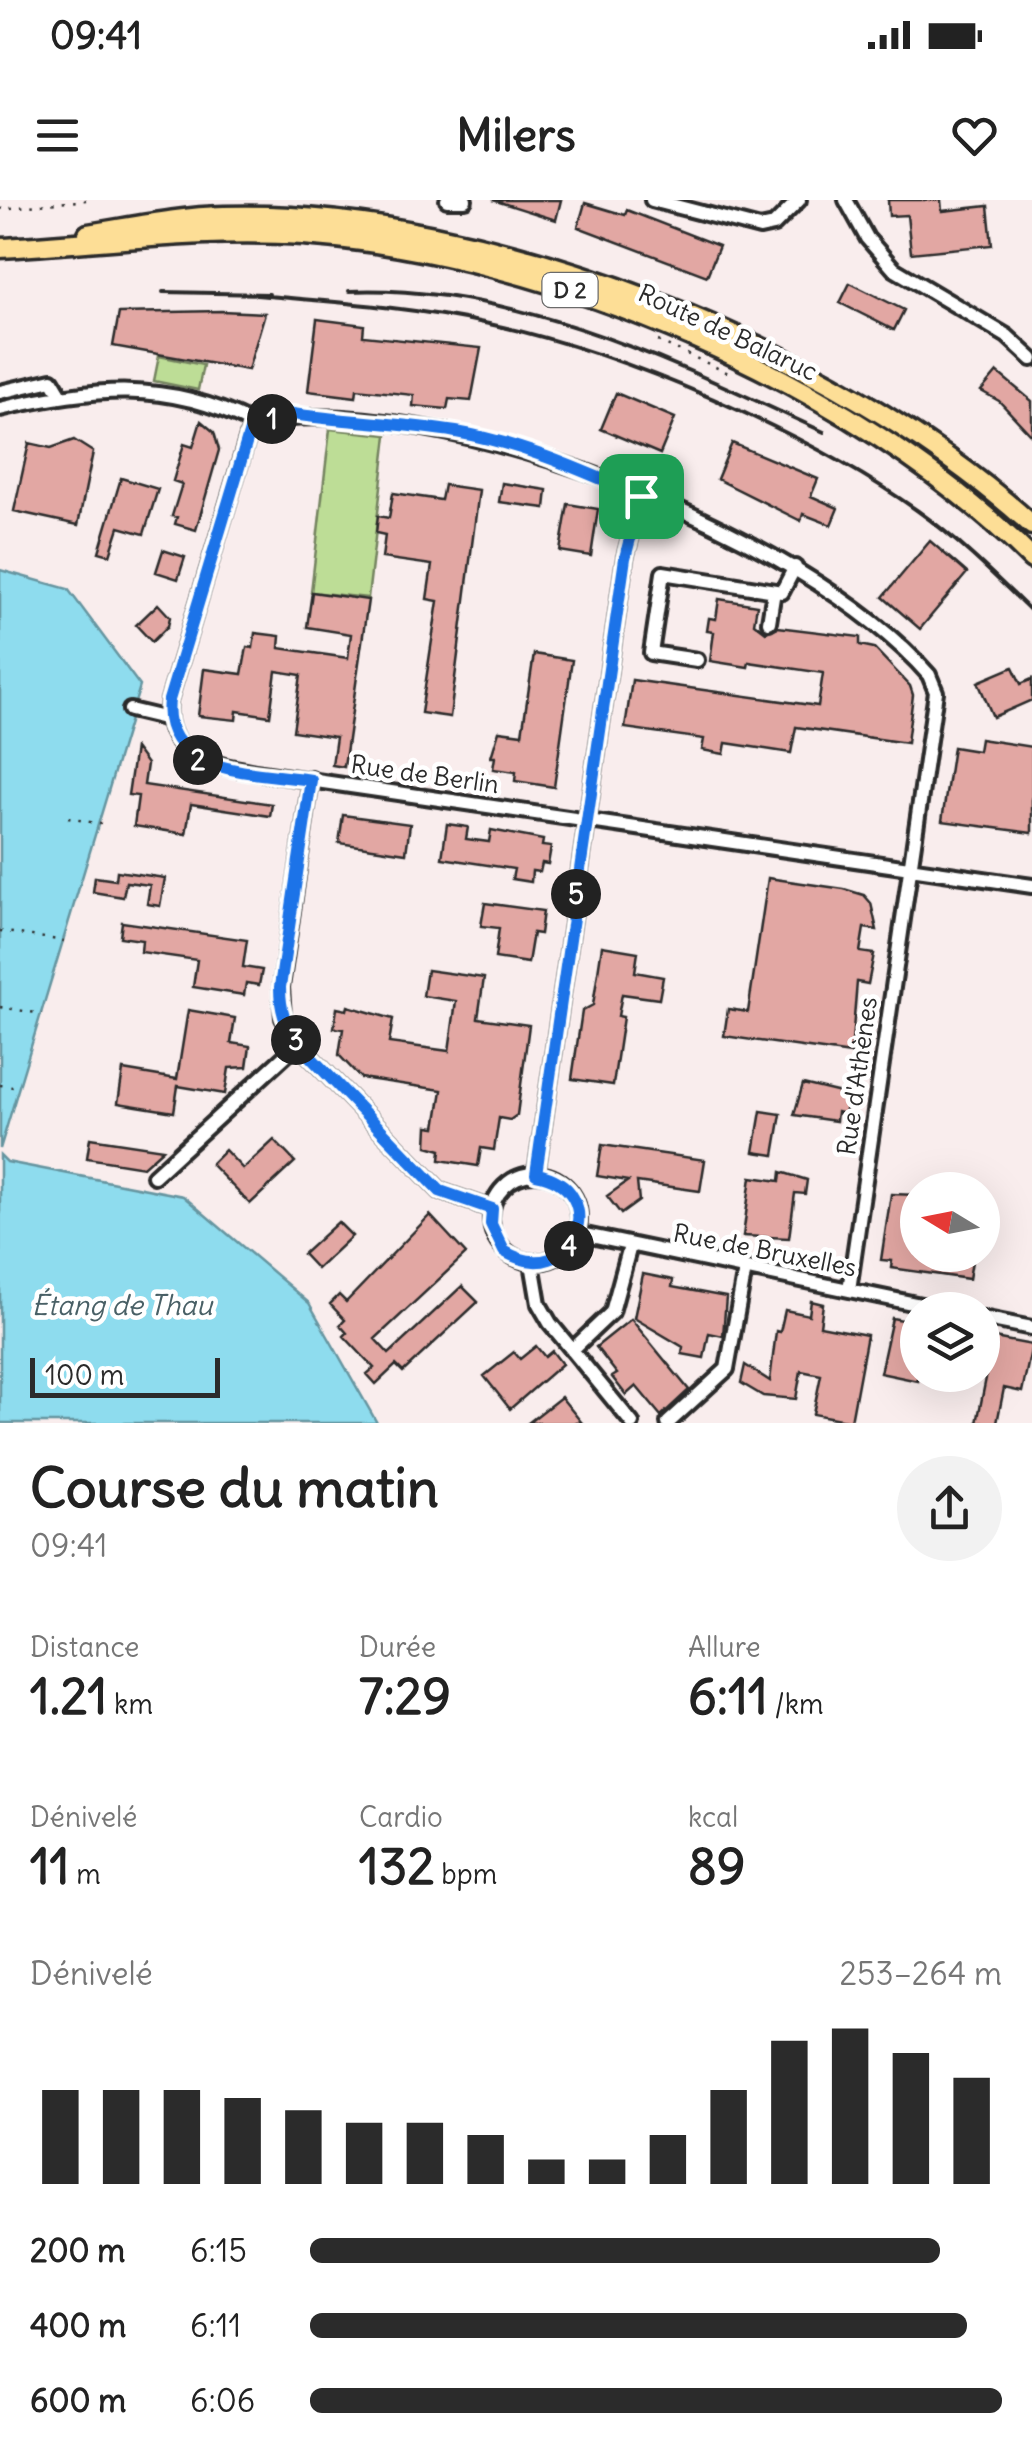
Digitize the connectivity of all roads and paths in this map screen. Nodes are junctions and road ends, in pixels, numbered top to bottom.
1 (87, 200) edge
2 (447, 200) edge
3 (465, 200) edge
4 (652, 200) edge
5 (799, 200) edge
6 (846, 200) edge
7 (684, 204) edge
8 (0, 209) edge
9 (0, 247) edge
10 (659, 342) dead end
11 (1032, 359) edge
12 (746, 381) dead end
13 (0, 392) edge
14 (61, 395) junction
15 (0, 409) edge
16 (252, 424) junction
17 (641, 496) junction
18 (1032, 525) edge
19 (1032, 560) edge
20 (795, 567) junction
21 (774, 590) junction
22 (769, 622) dead end
23 (697, 660) dead end
24 (130, 710) dead end
25 (168, 719) junction
26 (311, 780) junction
27 (68, 818) dead end
28 (587, 820) junction
29 (101, 824) dead end
30 (910, 869) junction
31 (1032, 886) edge
32 (0, 931) edge
33 (64, 941) dead end
34 (0, 1007) edge
35 (42, 1014) dead end
36 (298, 1044) junction
37 (0, 1085) edge
38 (19, 1088) dead end
39 (536, 1174) junction
40 (154, 1176) dead end
41 (492, 1209) junction
42 (576, 1233) junction
43 (630, 1246) junction
44 (532, 1262) junction
45 (744, 1268) junction
46 (849, 1290) junction
47 (900, 1301) edge
48 (1000, 1322) edge
49 (1032, 1328) edge
50 (572, 1350) junction
51 (632, 1423) edge
52 (668, 1423) edge

1 - 8 path
2 - 3 street
4 - 7 street
5 - 7 street
6 - 11 street
9 - 18 main road, Route de Balaruc / D 2
9 - 19 main road, Route de Balaruc / D 2
10 - 12 path
13 - 14 street
14 - 15 street
14 - 16 street
16 - 17 street
16 - 25 street
17 - 20 street
17 - 28 street
20 - 21 street
20 - 30 street, Rue d'Athènes
21 - 22 street
21 - 23 street
24 - 25 street
25 - 26 street, Rue de Berlin
26 - 28 street, Rue de Berlin
26 - 36 street
27 - 29 path
28 - 30 street, Rue de Berlin
28 - 39 street
30 - 31 street, Rue de Berlin
30 - 46 street, Rue d'Athènes
32 - 33 path
34 - 35 path
36 - 40 street
36 - 41 street
37 - 38 path
39 - 41 street
39 - 42 street
41 - 44 street
42 - 43 street, Rue de Bruxelles
42 - 44 street
43 - 45 street, Rue de Bruxelles
43 - 50 street
44 - 50 street
45 - 46 street, Rue de Bruxelles
45 - 52 street
46 - 47 street, Rue de Bruxelles
48 - 49 street
50 - 51 street

